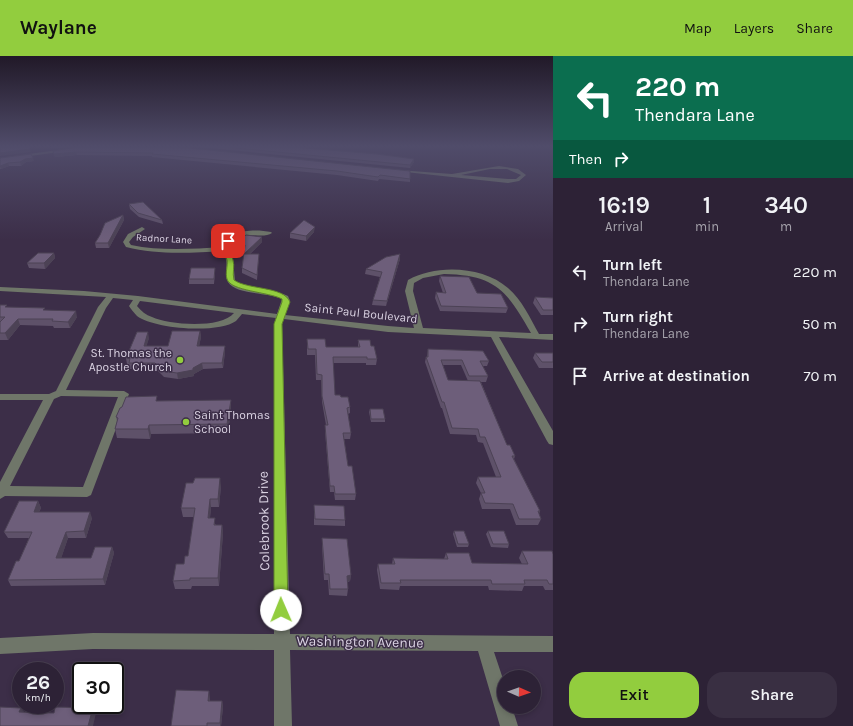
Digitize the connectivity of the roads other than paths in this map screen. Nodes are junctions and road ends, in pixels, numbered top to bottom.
1 (474, 177) edge
2 (520, 177) edge
3 (142, 229) dead end
4 (269, 233) dead end
5 (225, 249) junction
6 (0, 289) edge
7 (111, 296) junction
8 (138, 298) junction
9 (240, 311) junction
10 (280, 316) junction
11 (419, 332) junction
12 (494, 335) junction
13 (537, 337) junction
14 (553, 337) edge
15 (55, 395) junction
16 (0, 397) edge
17 (553, 442) edge
18 (1, 493) edge
19 (282, 641) junction
20 (484, 644) junction
21 (553, 644) edge
22 (0, 646) edge
23 (283, 726) edge
24 (509, 726) edge

1 - 2 street
3 - 5 street, Radnor Lane
4 - 5 street
5 - 10 street, Colebrook Drive
6 - 7 street, Saint Paul Boulevard
7 - 8 street, Saint Paul Boulevard
7 - 15 street
8 - 9 street, Saint Paul Boulevard
8 - 9 street
9 - 10 street, Saint Paul Boulevard
10 - 11 street, Saint Paul Boulevard
10 - 19 street, Colebrook Drive
11 - 12 street, Saint Paul Boulevard
11 - 13 street
12 - 13 street, Saint Paul Boulevard
12 - 17 street
13 - 14 street, Saint Paul Boulevard
15 - 16 street
15 - 18 street
15 - 18 street
19 - 20 street, Washington Avenue
19 - 22 street, Washington Avenue
19 - 23 street, Colebrook Drive
20 - 21 street, Washington Avenue
20 - 24 street

